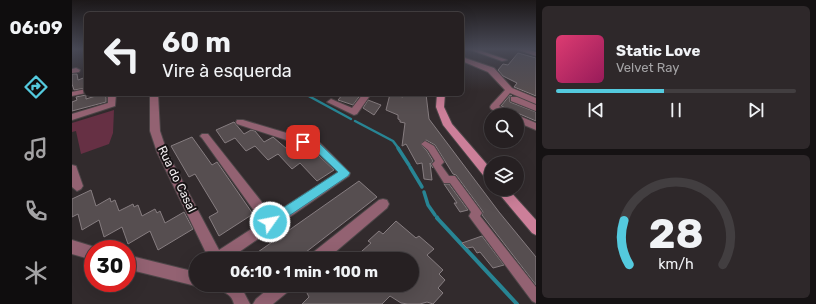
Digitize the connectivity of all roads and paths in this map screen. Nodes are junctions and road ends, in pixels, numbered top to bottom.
1 (471, 63) edge
2 (84, 91) edge
3 (507, 93) junction
4 (72, 94) edge
5 (112, 96) edge
6 (154, 96) edge
7 (366, 96) edge
8 (441, 96) edge
9 (536, 100) edge
10 (331, 102) dead end
11 (496, 108) edge
12 (536, 108) edge
13 (72, 117) edge
14 (524, 121) edge
15 (240, 122) dead end
16 (536, 127) edge
17 (205, 136) dead end
18 (425, 144) dead end
19 (72, 168) edge
20 (484, 169) edge
21 (76, 186) dead end
22 (507, 196) edge
23 (383, 204) dead end
24 (270, 222) junction
25 (536, 229) edge
26 (72, 247) edge
27 (84, 250) edge
28 (213, 252) edge
29 (227, 252) edge
30 (325, 252) edge
31 (136, 264) edge
32 (189, 276) edge
33 (237, 292) edge
34 (276, 292) edge
35 (536, 297) edge
36 (242, 304) edge
37 (261, 304) edge

1 - 3 street
2 - 4 street
3 - 9 street
3 - 11 street
3 - 12 street
5 - 13 street
6 - 28 street, Rua do Casal
7 - 10 street
8 - 20 main road
14 - 16 street
15 - 24 street
17 - 24 street
18 - 35 street
19 - 21 street
22 - 25 main road
23 - 30 street
24 - 29 street
26 - 27 street
31 - 32 street
33 - 36 street
34 - 37 street

